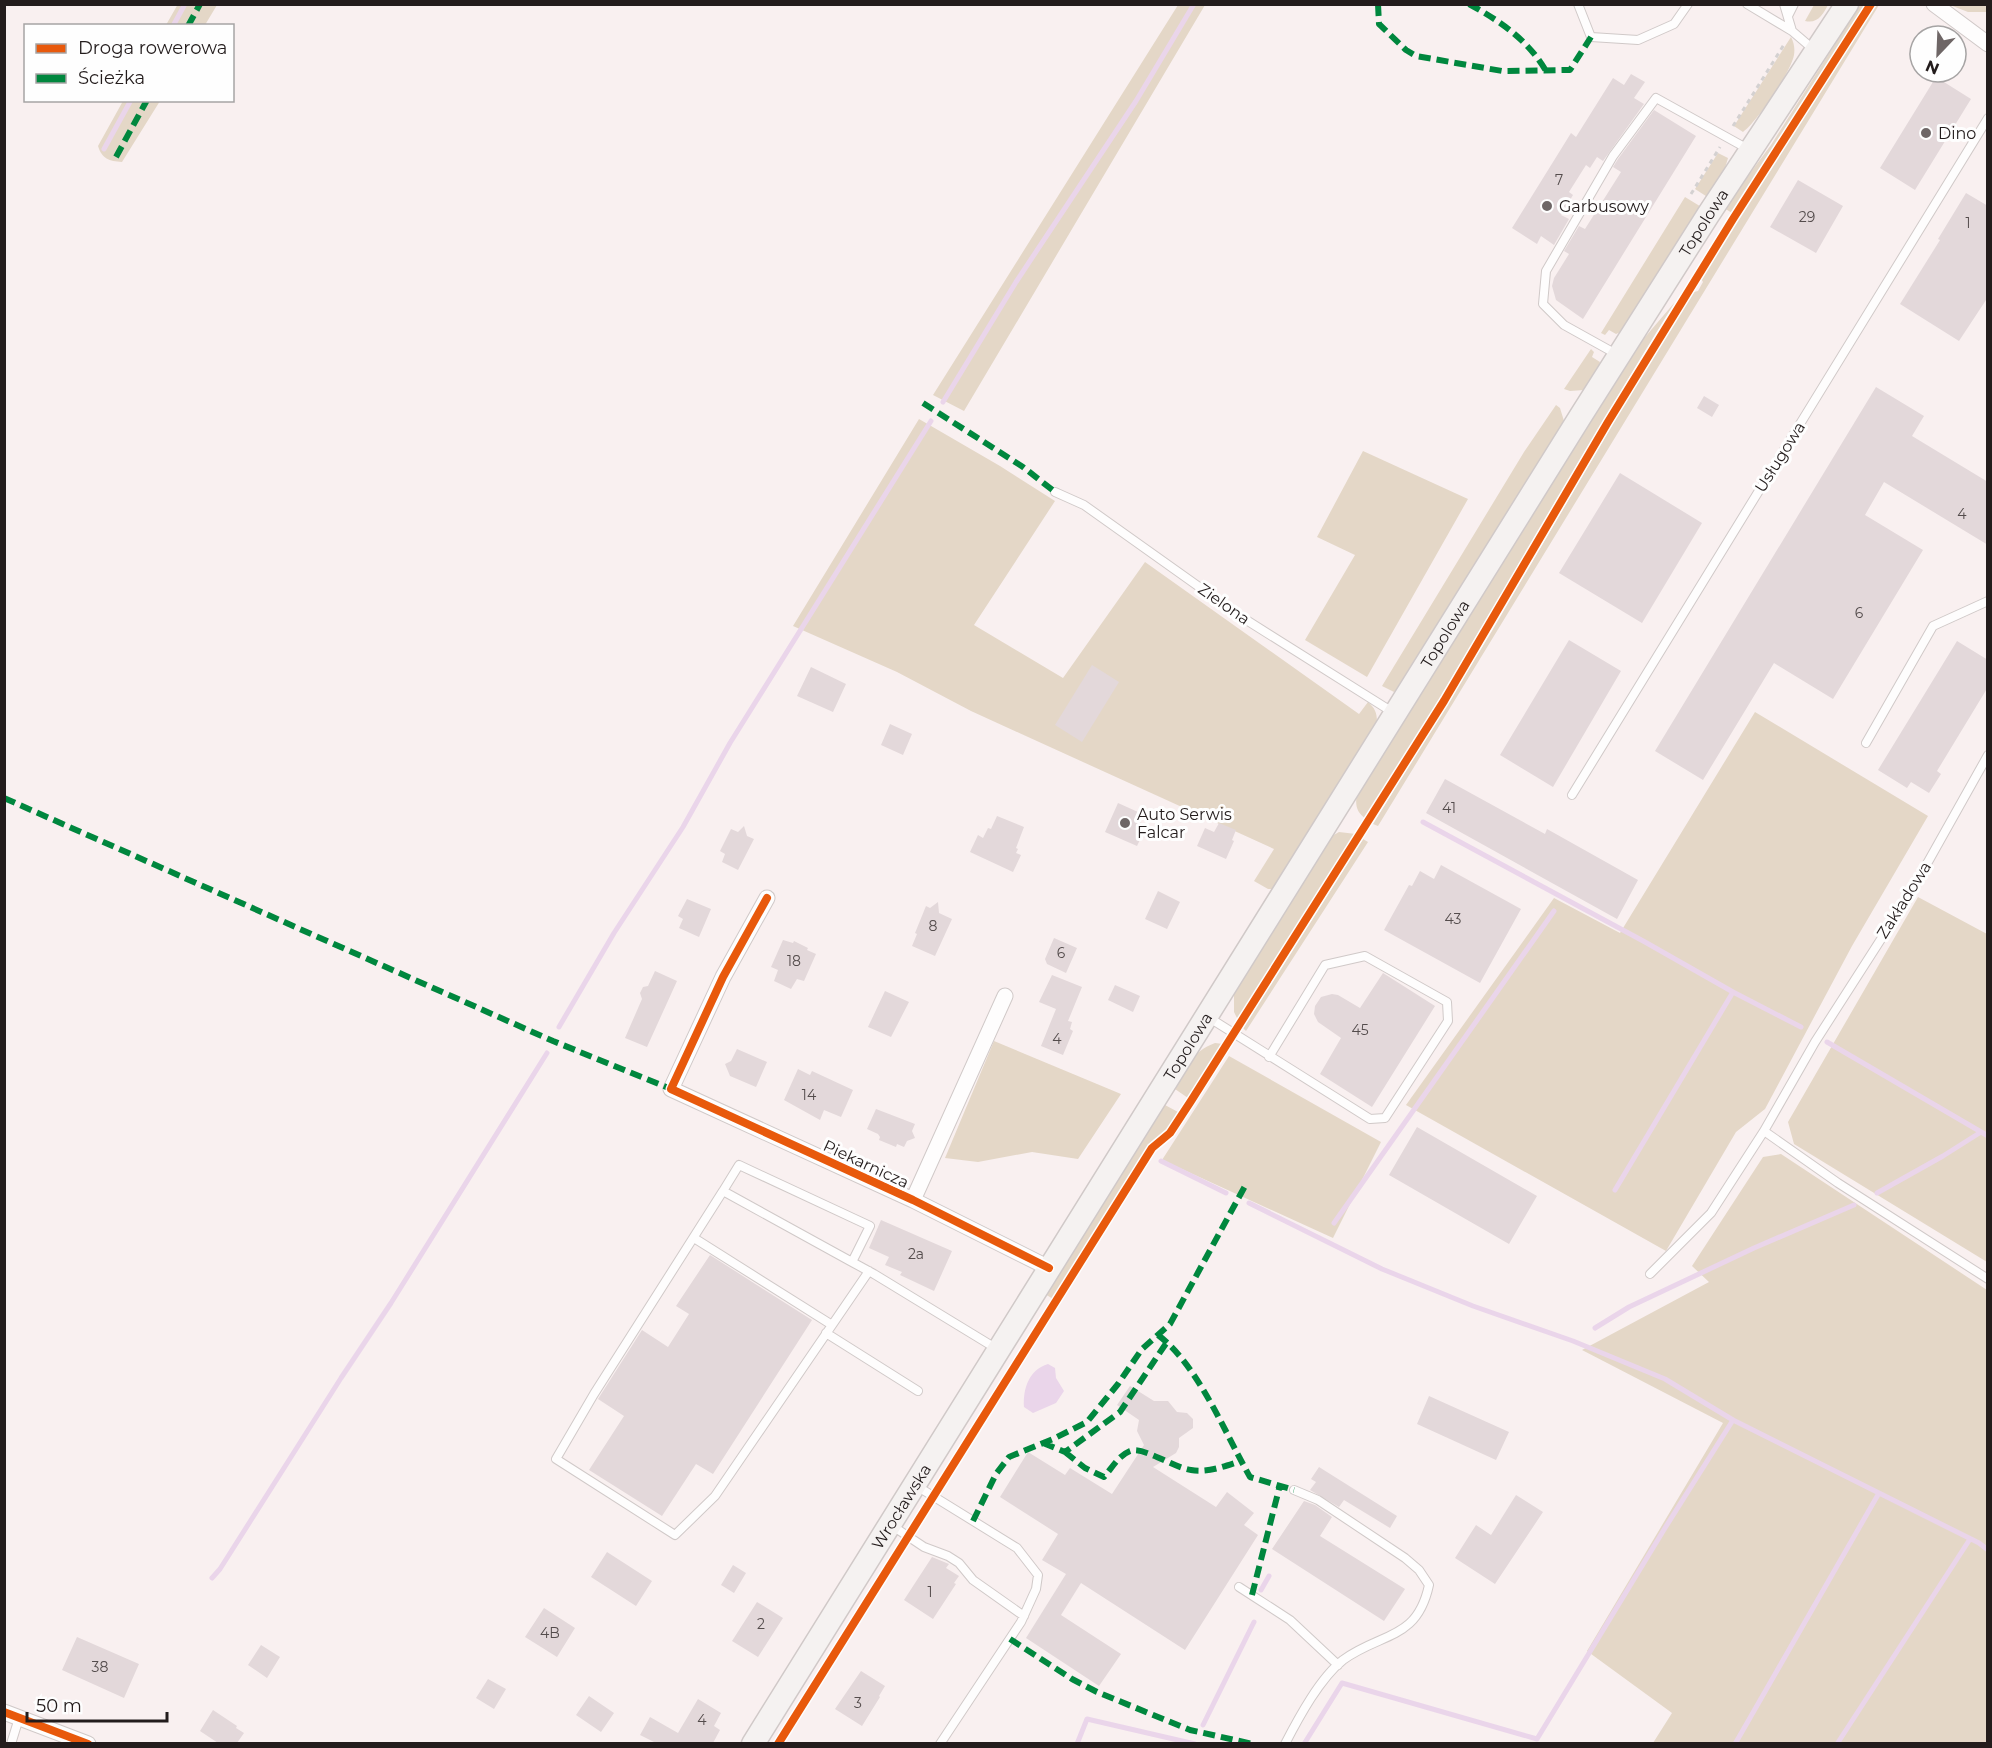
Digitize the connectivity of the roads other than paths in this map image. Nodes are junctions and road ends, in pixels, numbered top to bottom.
1 (1578, 4) edge
2 (1688, 4) edge
3 (1747, 4) edge
4 (1784, 4) edge
5 (1794, 4) edge
6 (1848, 4) edge
7 (1934, 4) edge
8 (1788, 16) junction
9 (1792, 31) junction
10 (1988, 44) edge
11 (1817, 51) junction
12 (1988, 118) edge
13 (1752, 151) junction
14 (1620, 356) junction
15 (1055, 492) dead end
16 (1988, 601) edge
17 (1395, 714) junction
18 (1866, 743) dead end
19 (1988, 755) edge
20 (1572, 795) dead end
21 (767, 898) dead end
22 (1005, 996) dead end
23 (1207, 1016) junction
24 (1269, 1057) junction
25 (1764, 1131) junction
26 (723, 1191) junction
27 (913, 1200) junction
28 (694, 1238) junction
29 (852, 1262) junction
30 (1048, 1268) junction
31 (869, 1271) junction
32 (1650, 1274) dead end
33 (1988, 1279) edge
34 (832, 1324) junction
35 (826, 1333) junction
36 (998, 1350) junction
37 (918, 1391) dead end
38 (914, 1484) junction
39 (1294, 1490) dead end
40 (890, 1524) junction
41 (1239, 1587) dead end
42 (1024, 1616) junction
43 (1338, 1665) junction
44 (4, 1712) edge
45 (19, 1718) junction
46 (11, 1743) edge
47 (88, 1743) edge
48 (753, 1743) edge
49 (940, 1743) edge
50 (1285, 1743) edge

1 - 2 lane
3 - 9 lane
4 - 8 lane
5 - 8 lane
6 - 11 main road, Topolowa
7 - 10 street
8 - 9 lane
9 - 11 lane
11 - 13 main road, Topolowa
12 - 20 lane, Usługowa
13 - 14 main road, Topolowa
13 - 14 lane
14 - 17 main road, Topolowa
15 - 17 lane, Zielona
16 - 18 lane
17 - 23 main road, Topolowa
19 - 25 lane, Zakładowa
21 - 27 street, Piekarnicza
22 - 27 street, Piekarnicza
23 - 24 lane
23 - 30 main road, Topolowa
24 - 24 lane
25 - 32 lane, Zakładowa
25 - 33 lane
26 - 28 lane
26 - 29 lane
26 - 29 lane
27 - 30 street, Piekarnicza
28 - 34 lane
28 - 35 lane
29 - 31 lane
30 - 36 main road, Wrocławska
31 - 34 lane
31 - 36 lane
34 - 35 lane
35 - 37 lane
36 - 38 main road, Wrocławska
38 - 40 main road, Wrocławska
38 - 42 lane
39 - 43 lane
40 - 42 lane
40 - 48 main road, Wrocławska
41 - 43 lane
42 - 49 lane
43 - 50 lane
44 - 45 street
45 - 46 lane
45 - 47 street

